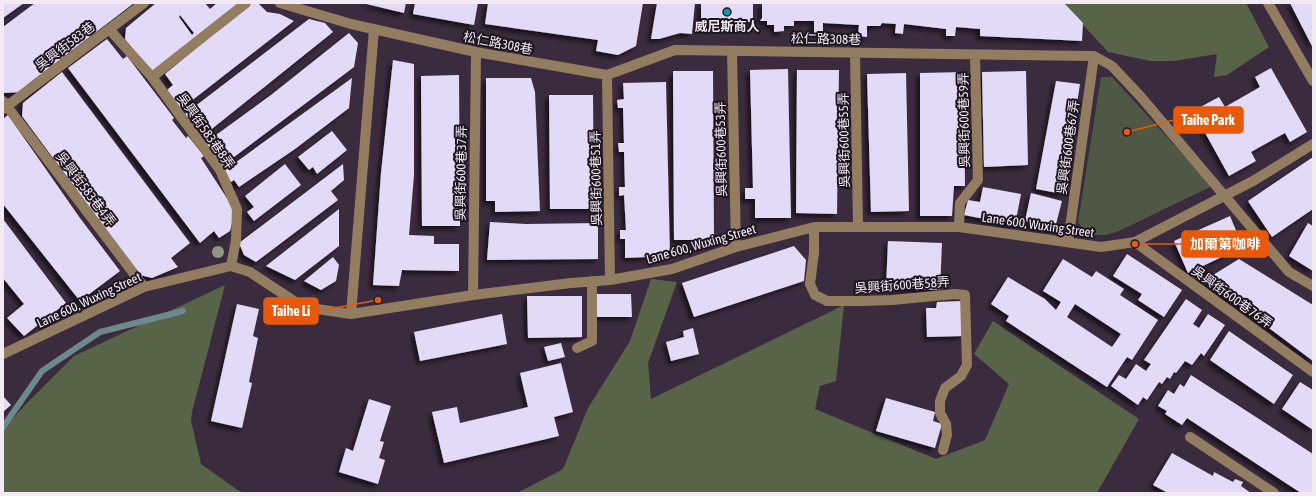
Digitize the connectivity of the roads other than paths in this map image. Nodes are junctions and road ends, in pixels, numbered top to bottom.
1 (144, 3) edge
2 (246, 3) edge
3 (280, 3) edge
4 (1268, 3) edge
5 (109, 29) junction
6 (374, 29) junction
7 (732, 51) junction
8 (476, 52) junction
9 (855, 53) junction
10 (975, 54) junction
11 (1094, 56) junction
12 (607, 75) junction
13 (152, 77) junction
14 (1313, 81) edge
15 (4, 105) edge
16 (1313, 144) edge
17 (1224, 195) junction
18 (814, 227) junction
19 (858, 227) junction
20 (959, 227) junction
21 (1068, 242) junction
22 (1135, 242) junction
23 (736, 247) junction
24 (231, 266) junction
25 (610, 280) junction
26 (592, 281) junction
27 (1313, 286) edge
28 (144, 287) junction
29 (473, 294) junction
30 (351, 314) junction
31 (577, 348) dead end
32 (4, 353) edge
33 (1313, 372) edge
34 (1190, 437) dead end
35 (943, 450) dead end
36 (1274, 493) edge

1 - 5 street, 吳興街583巷
2 - 13 street
3 - 6 street, 松仁路308巷
4 - 14 street
5 - 13 street, 吳興街583巷8弄
5 - 15 street, 吳興街583巷
6 - 8 street, 松仁路308巷
6 - 30 street
7 - 9 street, 松仁路308巷
7 - 12 street, 松仁路308巷
7 - 23 street, 吳興街600巷53弄
8 - 12 street, 松仁路308巷
8 - 29 street, 吳興街600巷37弄
9 - 10 street, 松仁路308巷
9 - 19 street, 吳興街600巷55弄
10 - 11 street, 松仁路308巷
10 - 20 street, 吳興街600巷59弄
11 - 17 street, 松仁路308巷
11 - 21 street, 吳興街600巷67弄
12 - 25 street, 吳興街600巷51弄
13 - 24 street, 吳興街583巷8弄
15 - 28 street, 吳興街583巷4弄
16 - 17 street, Lane 600, Wuxing Street
17 - 22 street, Lane 600, Wuxing Street
17 - 27 street, 松仁路308巷
18 - 19 street, Lane 600, Wuxing Street
18 - 23 street, Lane 600, Wuxing Street
18 - 35 street, 吳興街600巷58弄
19 - 20 street, Lane 600, Wuxing Street
20 - 21 street, Lane 600, Wuxing Street
21 - 22 street, Lane 600, Wuxing Street
22 - 33 street, 吳興街600巷76弄
23 - 25 street, Lane 600, Wuxing Street
24 - 28 street, Lane 600, Wuxing Street
24 - 30 street, Lane 600, Wuxing Street
25 - 26 street, Lane 600, Wuxing Street
26 - 29 street, Lane 600, Wuxing Street
26 - 31 street
28 - 32 street, Lane 600, Wuxing Street
29 - 30 street, Lane 600, Wuxing Street
34 - 36 street

